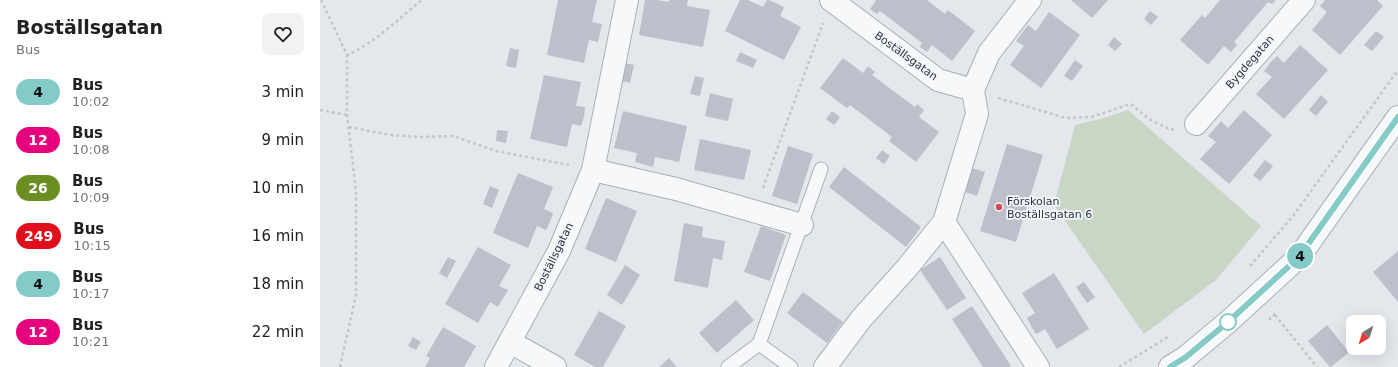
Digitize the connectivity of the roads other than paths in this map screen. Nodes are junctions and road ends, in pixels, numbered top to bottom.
1 (627, 0) edge
2 (831, 0) edge
3 (1030, 0) edge
4 (1304, 0) edge
5 (973, 90) junction
6 (1398, 117) edge
7 (1196, 124) road end
8 (821, 169) dead end
9 (593, 170) junction
10 (944, 222) junction
11 (802, 225) junction
12 (510, 342) junction
13 (760, 344) junction
14 (496, 367) edge
15 (555, 367) edge
16 (728, 367) edge
17 (791, 367) edge
18 (825, 367) edge
19 (1038, 367) edge
20 (1170, 367) edge

1 - 9 street, Boställsgatan
2 - 5 street, Boställsgatan
3 - 5 street
4 - 7 street, Bygdegatan
5 - 10 street
6 - 20 street
8 - 11 lane
9 - 11 street
9 - 12 street, Boställsgatan
10 - 18 street
10 - 19 street
11 - 13 lane
12 - 14 street, Boställsgatan
12 - 15 street
13 - 16 lane
13 - 17 lane

